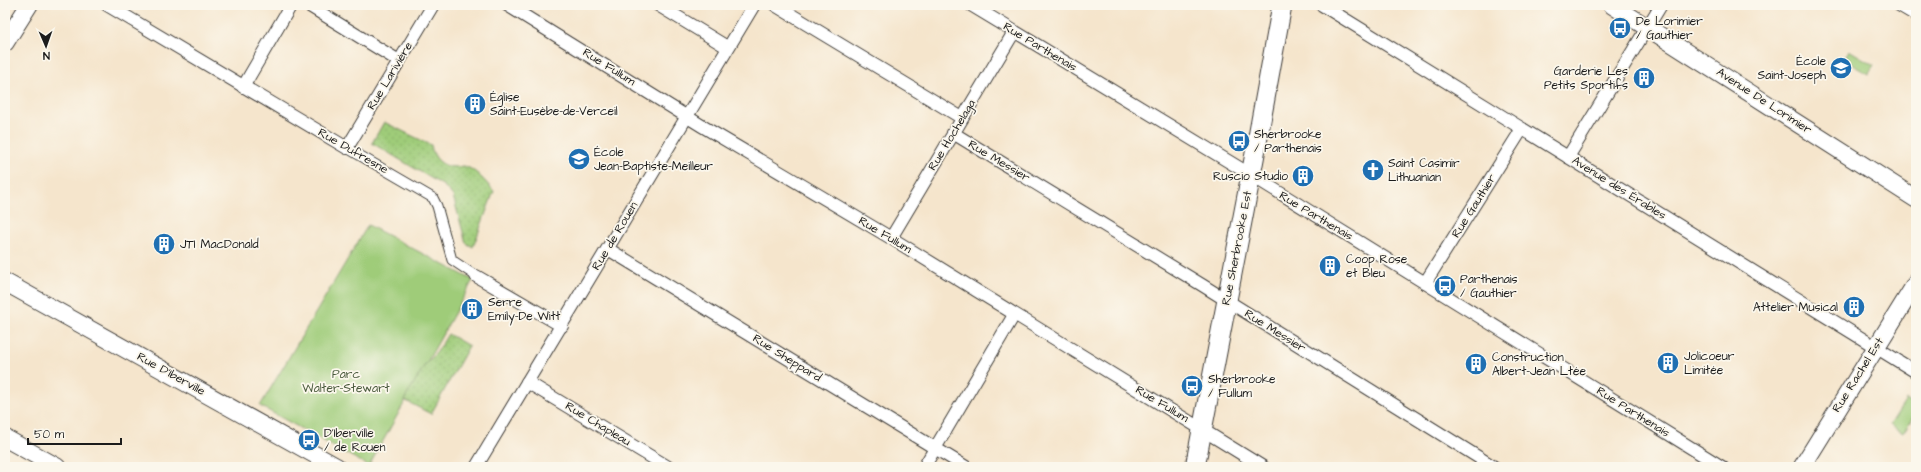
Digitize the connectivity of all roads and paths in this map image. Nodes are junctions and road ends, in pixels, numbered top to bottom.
1 (106, 5) edge
2 (291, 5) edge
3 (308, 5) edge
4 (433, 5) edge
5 (507, 5) edge
6 (658, 5) edge
7 (754, 5) edge
8 (775, 5) edge
9 (971, 5) edge
10 (1282, 5) edge
11 (1322, 5) edge
12 (1612, 5) edge
13 (1661, 5) edge
14 (1899, 5) edge
15 (25, 7) edge
16 (1916, 15) edge
17 (1648, 27) junction
18 (1014, 32) junction
19 (5, 43) edge
20 (727, 47) junction
21 (399, 61) junction
22 (243, 87) junction
23 (687, 116) junction
24 (962, 118) junction
25 (1522, 129) junction
26 (953, 133) junction
27 (347, 148) junction
28 (1568, 157) junction
29 (1251, 175) junction
30 (1916, 199) edge
31 (891, 238) junction
32 (608, 249) junction
33 (476, 276) joint
34 (5, 282) edge
35 (1425, 283) junction
36 (1916, 283) edge
37 (1226, 300) junction
38 (1014, 315) junction
39 (562, 326) junction
40 (1876, 347) junction
41 (1916, 372) edge
42 (527, 382) junction
43 (1202, 429) junction
44 (5, 438) edge
45 (935, 448) junction
46 (58, 467) edge
47 (337, 467) edge
48 (476, 467) edge
49 (668, 467) edge
50 (924, 467) edge
51 (966, 467) edge
52 (1195, 467) edge
53 (1263, 467) edge
54 (1494, 467) edge
55 (1722, 467) edge
56 (1802, 467) edge

1 - 22 street, Rue Dufresne
2 - 22 street
3 - 21 street
4 - 21 street, Rue Larivière
5 - 23 street, Rue Fullum
6 - 20 street
7 - 20 street, Rue de Rouen
8 - 24 street
9 - 18 street, Rue Parthenais
10 - 29 main road, Rue Sherbrooke Est
11 - 25 street, Avenue des Érables
12 - 17 main road, Avenue De Lorimier
13 - 17 street
14 - 16 street
15 - 19 main road
17 - 28 street
17 - 30 main road, Avenue De Lorimier
18 - 24 street, Rue Hochelaga
18 - 29 street, Rue Parthenais
20 - 23 street, Rue de Rouen
21 - 27 street, Rue Larivière
22 - 27 street, Rue Dufresne
23 - 31 street, Rue Fullum
23 - 32 street, Rue de Rouen
24 - 26 street, Rue Hochelaga
25 - 28 street, Avenue des Érables
25 - 35 street, Rue Gauthier
26 - 31 street, Rue Hochelaga
26 - 37 street, Rue Messier
27 - 33 street, Rue Dufresne
28 - 40 street, Avenue des Érables
29 - 35 street, Rue Parthenais
29 - 37 main road, Rue Sherbrooke Est
31 - 38 street, Rue Fullum
32 - 39 street, Rue de Rouen
32 - 45 street, Rue Sheppard
33 - 39 street, Rue Dufresne
34 - 47 main road, Rue D'Iberville
35 - 55 street, Rue Parthenais
36 - 40 main road, Rue Rachel Est
37 - 43 main road, Rue Sherbrooke Est
37 - 54 street, Rue Messier
38 - 43 street, Rue Fullum
38 - 45 street
39 - 42 street, Rue de Rouen
40 - 41 street, Avenue des Érables
40 - 56 main road, Rue Rachel Est
42 - 48 street, Rue de Rouen
42 - 49 street, Rue Chapleau
43 - 52 main road, Rue Sherbrooke Est
43 - 53 street, Rue Fullum
44 - 46 main road
45 - 50 street
45 - 51 street, Rue Sheppard

